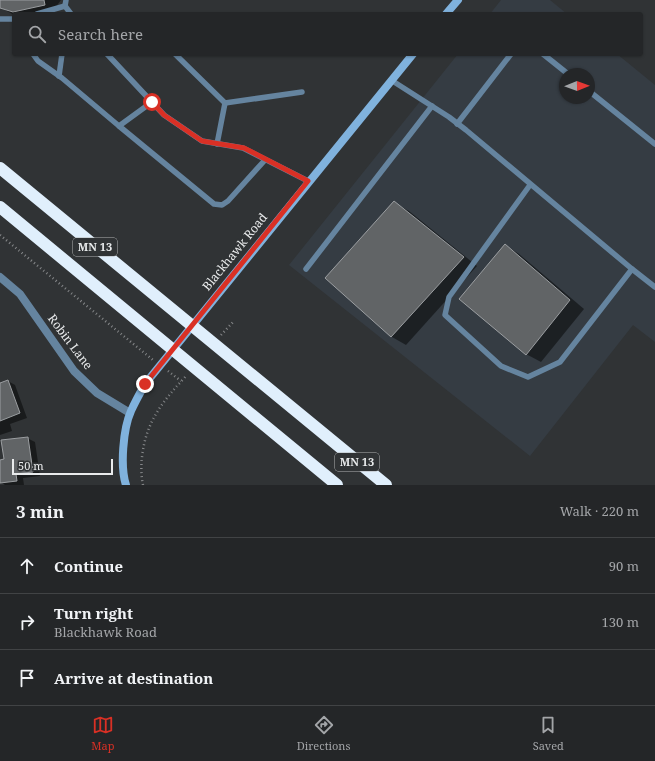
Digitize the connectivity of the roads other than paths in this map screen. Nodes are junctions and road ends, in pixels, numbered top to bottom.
1 (458, 0) edge
2 (65, 3) edge
3 (42, 12) edge
4 (70, 12) edge
5 (448, 12) edge
6 (0, 19) edge
7 (12, 19) edge
8 (34, 56) edge
9 (62, 56) edge
10 (109, 56) edge
11 (177, 56) edge
12 (411, 56) edge
13 (509, 56) edge
14 (546, 56) edge
15 (560, 68) edge
16 (59, 76) junction
17 (391, 80) junction
18 (302, 92) dead end
19 (595, 96) edge
20 (152, 102) junction
21 (225, 103) junction
22 (432, 106) junction
23 (457, 124) junction
24 (119, 126) junction
25 (217, 144) junction
26 (655, 144) edge
27 (265, 160) junction
28 (0, 168) edge
29 (308, 181) junction
30 (530, 185) junction
31 (0, 207) edge
32 (306, 269) dead end
33 (632, 269) junction
34 (0, 277) edge
35 (655, 287) edge
36 (191, 326) junction
37 (171, 350) junction
38 (130, 413) junction
39 (126, 485) edge
40 (336, 485) edge
41 (386, 485) edge

1 - 5 street
2 - 3 lane
2 - 4 lane
6 - 7 lane
8 - 16 lane
9 - 16 lane
10 - 20 lane
11 - 21 lane
12 - 17 street, Blackhawk Road
13 - 23 lane
14 - 15 lane
16 - 24 lane
17 - 22 lane
17 - 29 street, Blackhawk Road
18 - 21 lane
19 - 26 lane
20 - 24 lane
20 - 25 lane
21 - 25 lane
22 - 23 lane
22 - 32 lane
23 - 30 lane
24 - 27 lane
25 - 27 lane
27 - 29 lane
28 - 36 highway, MN 13
29 - 36 street, Blackhawk Road
30 - 33 lane
30 - 33 lane
31 - 37 highway, MN 13
33 - 35 lane
34 - 38 street, Robin Lane
36 - 37 street, Blackhawk Road
36 - 41 highway, MN 13
37 - 38 street, Blackhawk Road
37 - 40 highway, MN 13
38 - 39 street, Blackhawk Road

